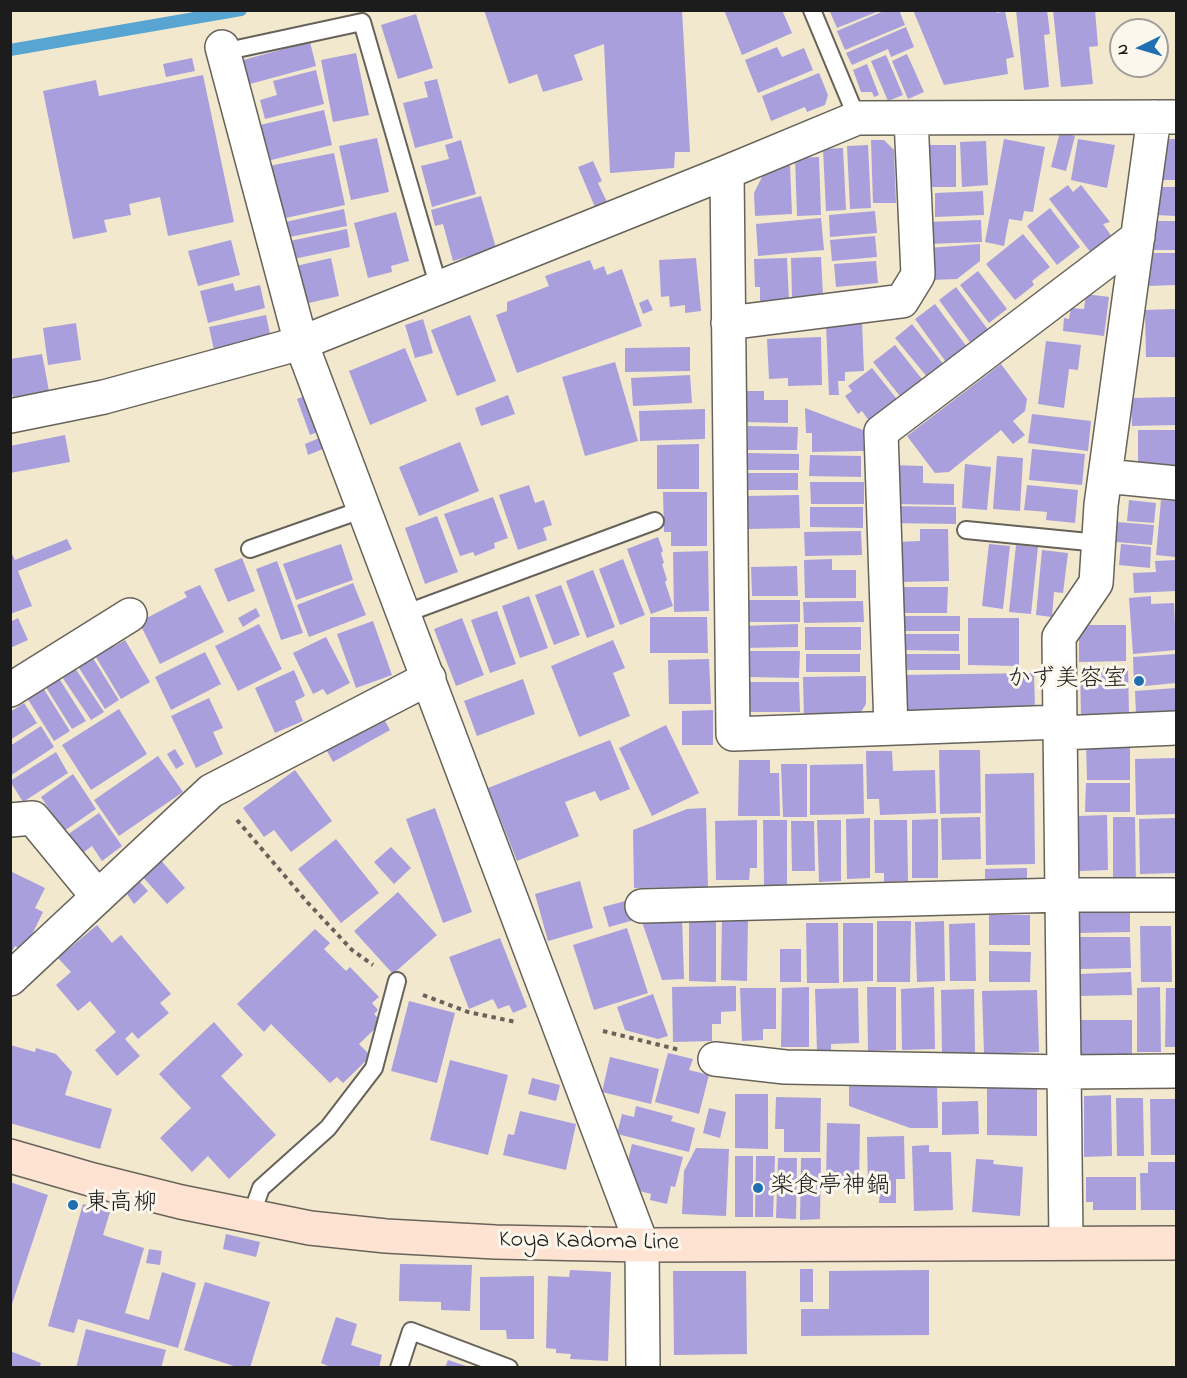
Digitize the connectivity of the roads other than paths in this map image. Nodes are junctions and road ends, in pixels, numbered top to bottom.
1 (812, 10) edge
2 (222, 50) joint
3 (1165, 117) edge
4 (857, 118) junction
5 (911, 118) junction
6 (727, 172) junction
7 (1138, 237) junction
8 (440, 288) junction
9 (728, 323) junction
10 (301, 344) junction
11 (10, 416) edge
12 (1105, 476) junction
13 (1176, 483) edge
14 (364, 509) junction
15 (655, 521) dead end
16 (966, 530) dead end
17 (1099, 543) junction
18 (250, 549) dead end
19 (404, 614) junction
20 (130, 615) dead end
21 (429, 678) junction
22 (10, 690) edge
23 (891, 728) junction
24 (1060, 728) junction
25 (1176, 728) edge
26 (10, 820) edge
27 (1063, 895) junction
28 (1176, 895) edge
29 (98, 897) junction
30 (642, 906) dead end
31 (10, 979) edge
32 (397, 981) road end
33 (716, 1059) road end
34 (1176, 1071) edge
35 (1065, 1072) junction
36 (10, 1156) edge
37 (251, 1216) junction
38 (1066, 1242) junction
39 (1176, 1243) edge
40 (642, 1245) junction
41 (399, 1368) edge
42 (509, 1368) edge
43 (643, 1368) edge

1 - 4 lane
2 - 8 lane
2 - 10 street
3 - 5 street
3 - 7 street
4 - 5 street
4 - 6 street
5 - 9 street
6 - 8 street
6 - 9 street
7 - 12 street
7 - 23 street
8 - 10 street
9 - 23 street
10 - 11 street
10 - 14 street
12 - 13 street
12 - 17 street
14 - 18 lane
14 - 19 street
15 - 19 lane
16 - 17 lane
17 - 24 street
19 - 21 street
20 - 22 street
21 - 29 street
21 - 40 street
23 - 24 street
24 - 25 street
24 - 27 street
26 - 29 street
27 - 28 street
27 - 30 street
27 - 35 street
29 - 31 street
32 - 37 lane
33 - 35 street
34 - 35 street
35 - 38 street
36 - 37 main road, Koya Kadoma Line
37 - 40 main road, Koya Kadoma Line
38 - 39 main road, Koya Kadoma Line
38 - 40 main road, Koya Kadoma Line
40 - 43 street
41 - 42 lane

